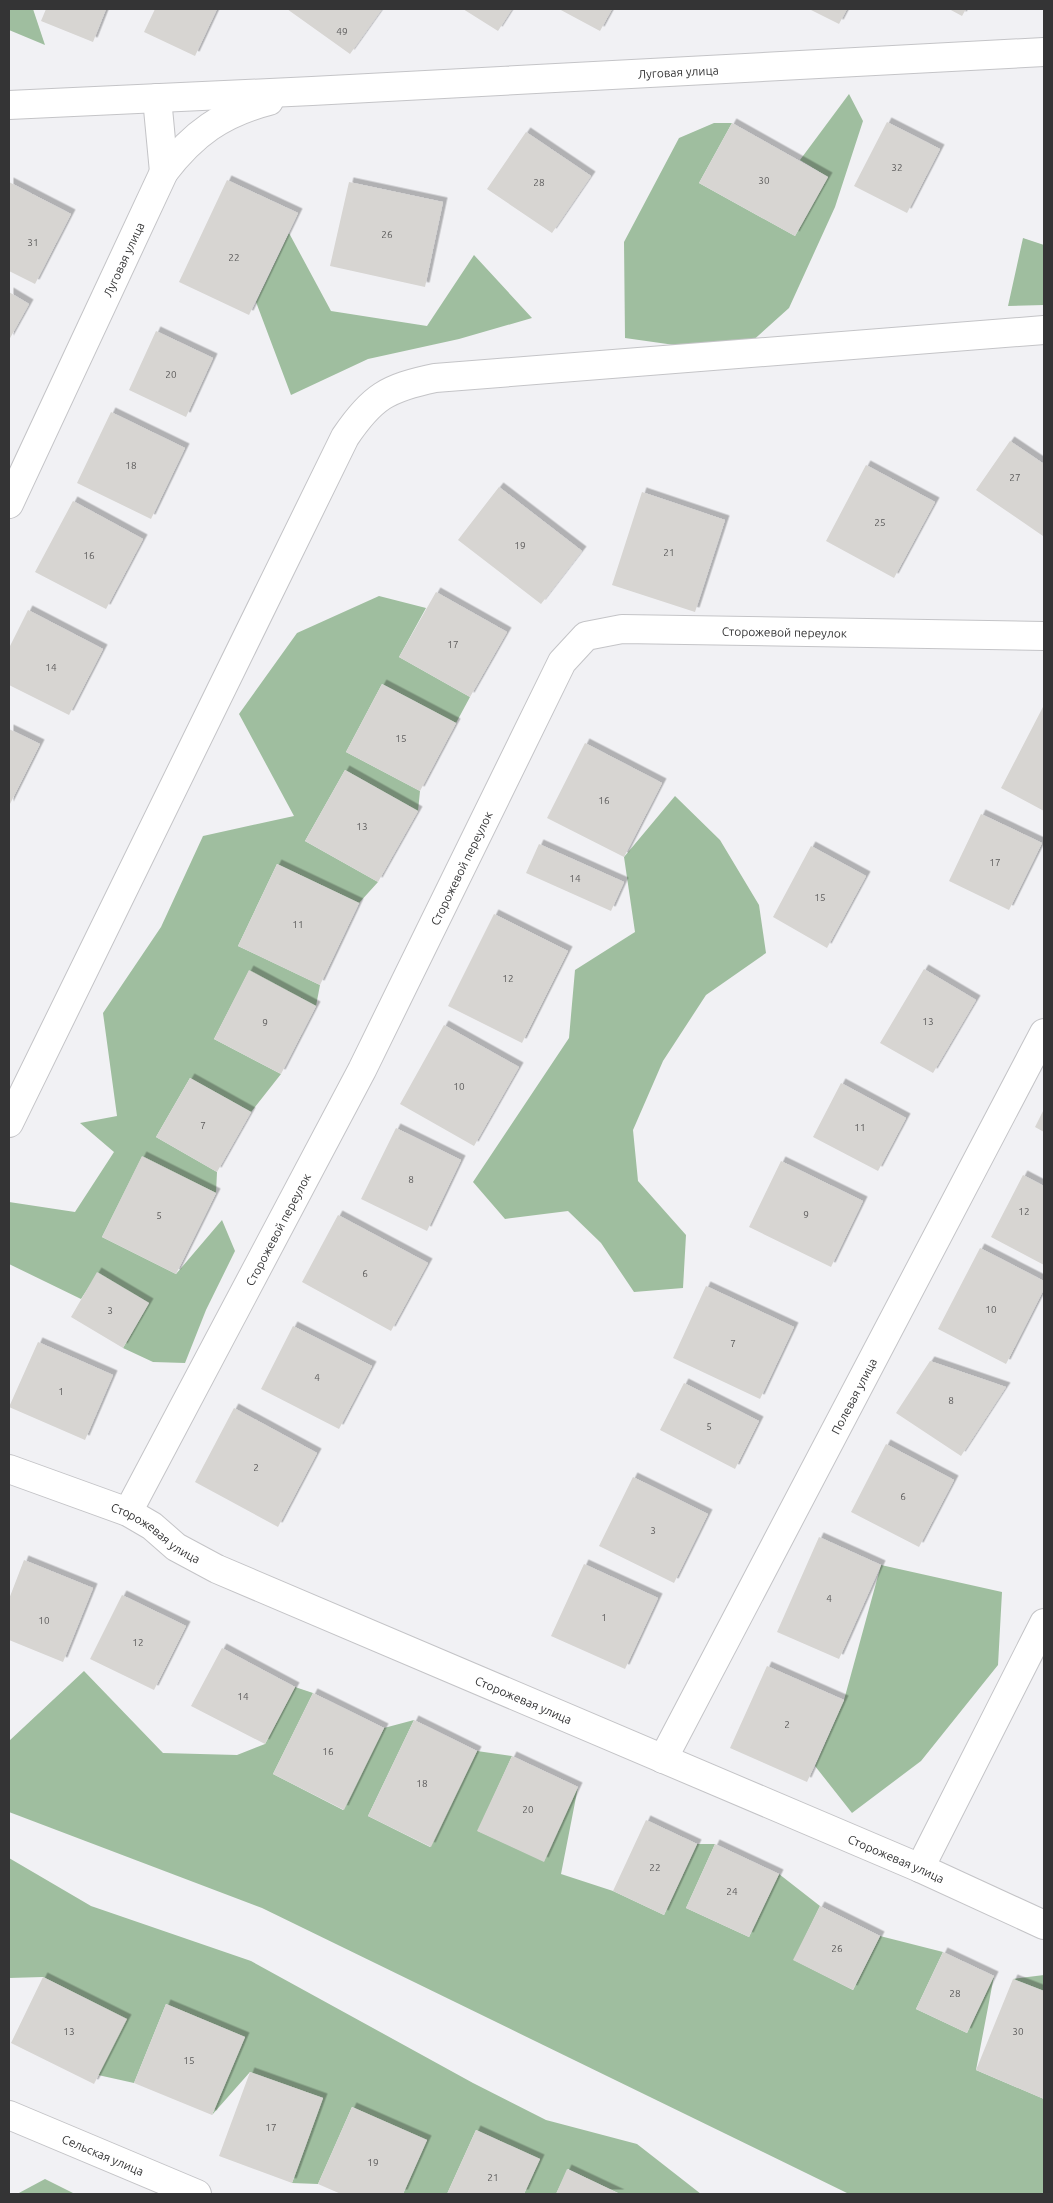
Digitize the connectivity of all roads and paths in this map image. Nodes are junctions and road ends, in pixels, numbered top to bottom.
1 (1044, 52) edge
2 (312, 91) junction
3 (157, 98) junction
4 (9, 105) edge
5 (164, 172) junction
6 (1044, 330) edge
7 (9, 504) edge
8 (1044, 636) edge
9 (1044, 1033) edge
10 (9, 1123) edge
11 (9, 1469) edge
12 (128, 1512) junction
13 (1044, 1623) edge
14 (663, 1759) junction
15 (920, 1868) junction
16 (1044, 1925) edge
17 (9, 2115) edge
18 (197, 2194) edge

1 - 2 street, Луговая улица
2 - 3 street, Луговая улица
2 - 5 street, Луговая улица
3 - 4 street, Луговая улица
3 - 5 street
5 - 7 street, Луговая улица
6 - 10 street
8 - 12 street, Сторожевой переулок
9 - 14 street, Полевая улица
11 - 12 street, Сторожевая улица
12 - 14 street, Сторожевая улица
13 - 15 street
14 - 15 street, Сторожевая улица
15 - 16 street, Сторожевая улица
17 - 18 street, Сельская улица

